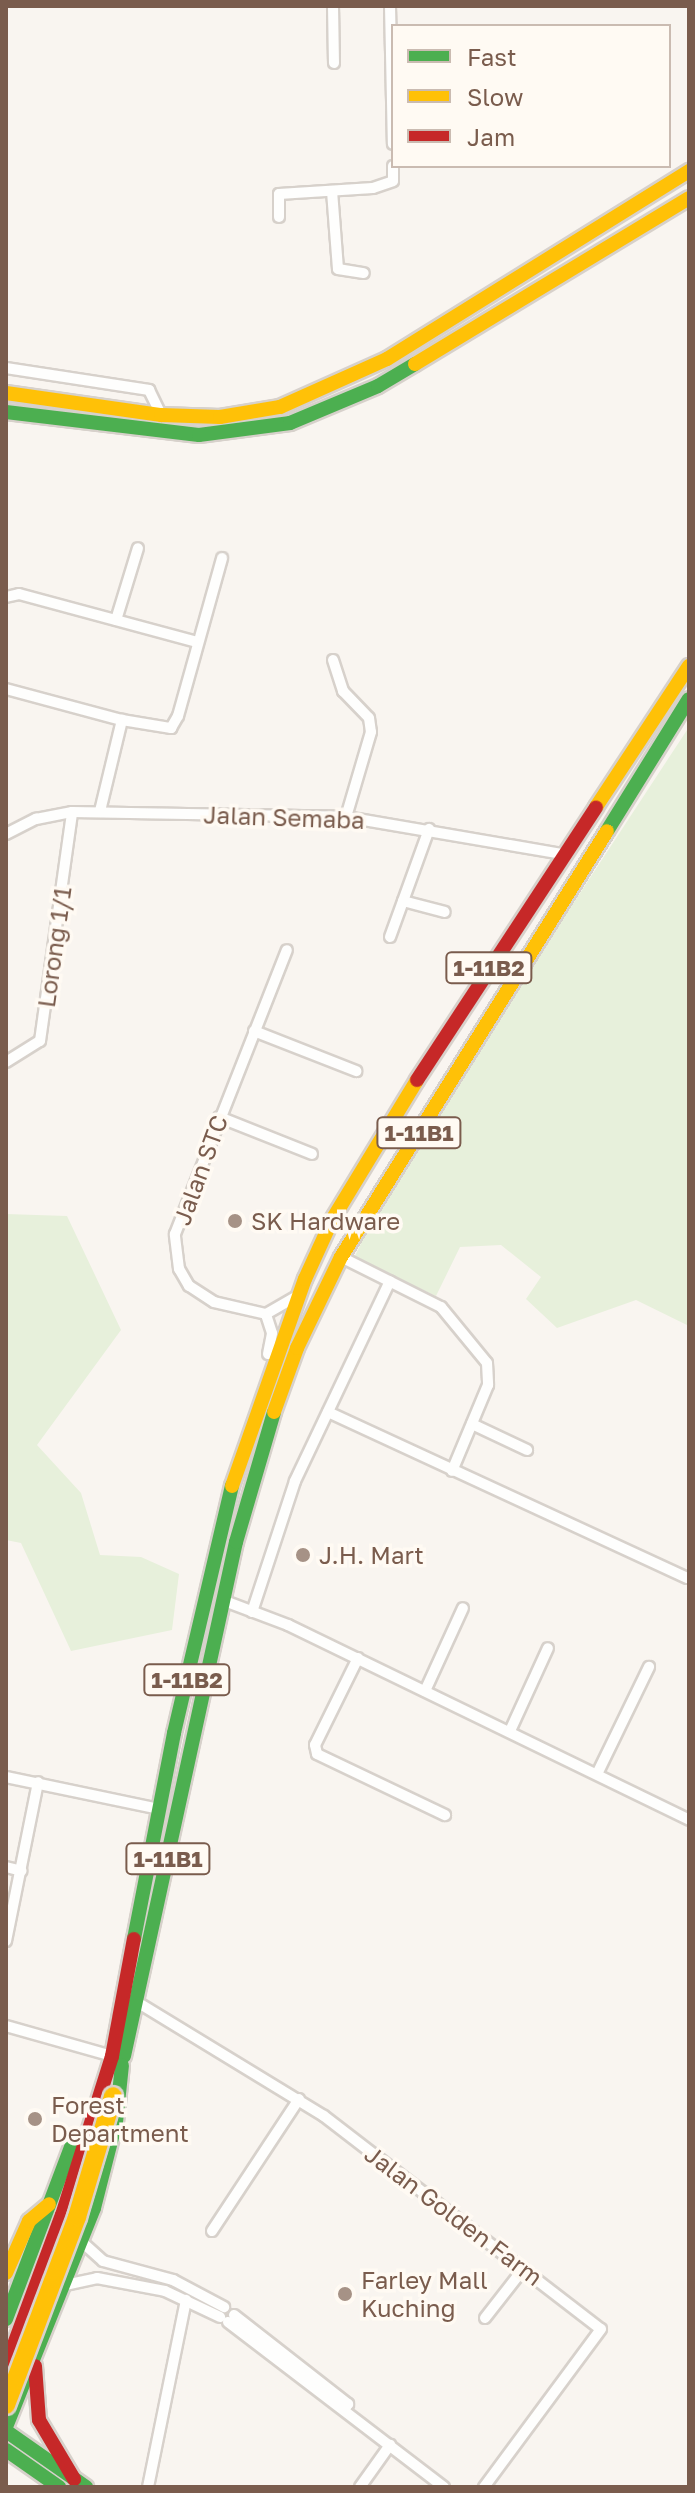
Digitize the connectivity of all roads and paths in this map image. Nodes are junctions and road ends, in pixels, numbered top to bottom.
1 (333, 6) edge
2 (390, 6) edge
3 (391, 52) edge
4 (334, 63) dead end
5 (393, 168) edge
6 (689, 171) edge
7 (332, 191) junction
8 (689, 198) edge
9 (279, 217) dead end
10 (364, 273) dead end
11 (6, 368) edge
12 (6, 393) edge
13 (6, 412) edge
14 (161, 415) junction
15 (138, 548) dead end
16 (222, 558) dead end
17 (6, 597) edge
18 (116, 620) junction
19 (197, 642) junction
20 (333, 660) dead end
21 (689, 666) edge
22 (6, 689) edge
23 (689, 699) edge
24 (122, 720) junction
25 (100, 811) junction
26 (72, 812) junction
27 (346, 817) junction
28 (429, 829) junction
29 (6, 834) edge
30 (563, 854) junction
31 (403, 901) junction
32 (445, 912) dead end
33 (390, 937) dead end
34 (287, 950) dead end
35 (254, 1031) junction
36 (6, 1062) edge
37 (356, 1071) dead end
38 (419, 1076) junction
39 (444, 1092) junction
40 (219, 1117) junction
41 (312, 1154) dead end
42 (341, 1257) junction
43 (305, 1279) junction
44 (390, 1281) junction
45 (266, 1314) junction
46 (262, 1389) junction
47 (328, 1412) junction
48 (472, 1424) junction
49 (527, 1450) dead end
50 (452, 1471) junction
51 (687, 1578) dead end
52 (222, 1600) junction
53 (463, 1608) dead end
54 (240, 1610) junction
55 (252, 1612) junction
56 (218, 1621) junction
57 (548, 1648) dead end
58 (358, 1658) junction
59 (649, 1667) dead end
60 (425, 1691) junction
61 (510, 1731) junction
62 (598, 1772) junction
63 (6, 1777) edge
64 (38, 1782) junction
65 (159, 1809) junction
66 (445, 1815) dead end
67 (689, 1820) edge
68 (6, 1867) edge
69 (22, 1871) junction
70 (6, 1941) edge
71 (137, 2002) junction
72 (6, 2026) edge
73 (117, 2060) junction
74 (107, 2093) junction
75 (299, 2099) junction
76 (50, 2203) junction
77 (215, 2226) dead end
78 (82, 2242) junction
79 (111, 2264) junction
80 (524, 2268) junction
81 (6, 2273) edge
82 (107, 2280) junction
83 (65, 2285) junction
84 (186, 2300) junction
85 (226, 2315) junction
86 (485, 2318) dead end
87 (6, 2319) edge
88 (36, 2355) junction
89 (6, 2366) edge
90 (15, 2385) edge
91 (6, 2405) edge
92 (9, 2440) edge
93 (390, 2445) junction
94 (73, 2484) edge
95 (148, 2487) edge
96 (360, 2487) edge
97 (444, 2487) edge
98 (484, 2487) edge

1 - 4 street
2 - 3 street
5 - 7 street
6 - 14 main road
7 - 9 street
7 - 10 street
8 - 13 main road
11 - 14 street
12 - 14 main road
15 - 18 street
16 - 19 street
17 - 18 street
18 - 19 street
19 - 24 street
20 - 27 street
21 - 30 main road, 1-11B2
22 - 24 street
23 - 39 main road, 1-11B1
24 - 25 street
25 - 26 street, Jalan Semaba
25 - 27 street, Jalan Semaba
26 - 29 street, Jalan Semaba
26 - 36 street, Lorong 1/1
27 - 28 street, Jalan Semaba
28 - 30 street, Jalan Semaba
28 - 31 street
30 - 38 main road, 1-11B2
31 - 32 street
31 - 33 street
34 - 35 street, Jalan STC
35 - 37 street
35 - 40 street, Jalan STC
38 - 39 main road
38 - 43 main road, 1-11B2
39 - 42 main road, 1-11B1
40 - 41 street
40 - 45 street, Jalan STC
42 - 44 street
42 - 52 main road, 1-11B1
43 - 45 street
43 - 46 main road, 1-11B2
44 - 47 street
44 - 48 street
45 - 46 street
46 - 65 main road, 1-11B2
47 - 50 street
47 - 55 street
48 - 49 street
48 - 50 street
50 - 51 street
52 - 54 street
52 - 56 main road, 1-11B1
53 - 60 street
54 - 55 street
54 - 56 street
55 - 58 street
56 - 71 main road, 1-11B1
57 - 61 street
58 - 60 street
58 - 66 street
59 - 62 street
60 - 61 street
61 - 62 street
62 - 67 street
63 - 64 street
64 - 65 street
64 - 69 street
65 - 73 main road, 1-11B2
68 - 69 street
69 - 70 street
71 - 73 main road, 1-11B1
71 - 75 street, Jalan Golden Farm
72 - 73 street
73 - 74 main road, 1-11B1
73 - 76 main road
73 - 78 main road
74 - 89 main road
74 - 91 main road, 1-11B1, bridge
75 - 77 street
75 - 80 street, Jalan Golden Farm
76 - 81 main road
76 - 87 main road
78 - 79 street
78 - 83 main road
79 - 82 street
79 - 85 street
80 - 86 street
80 - 98 street, Jalan Golden Farm
82 - 83 street
82 - 84 street
83 - 88 main road
84 - 85 street
84 - 95 street
85 - 93 street
88 - 90 main road
88 - 94 main road
90 - 92 main road
92 - 94 main road
93 - 96 street
93 - 97 street

